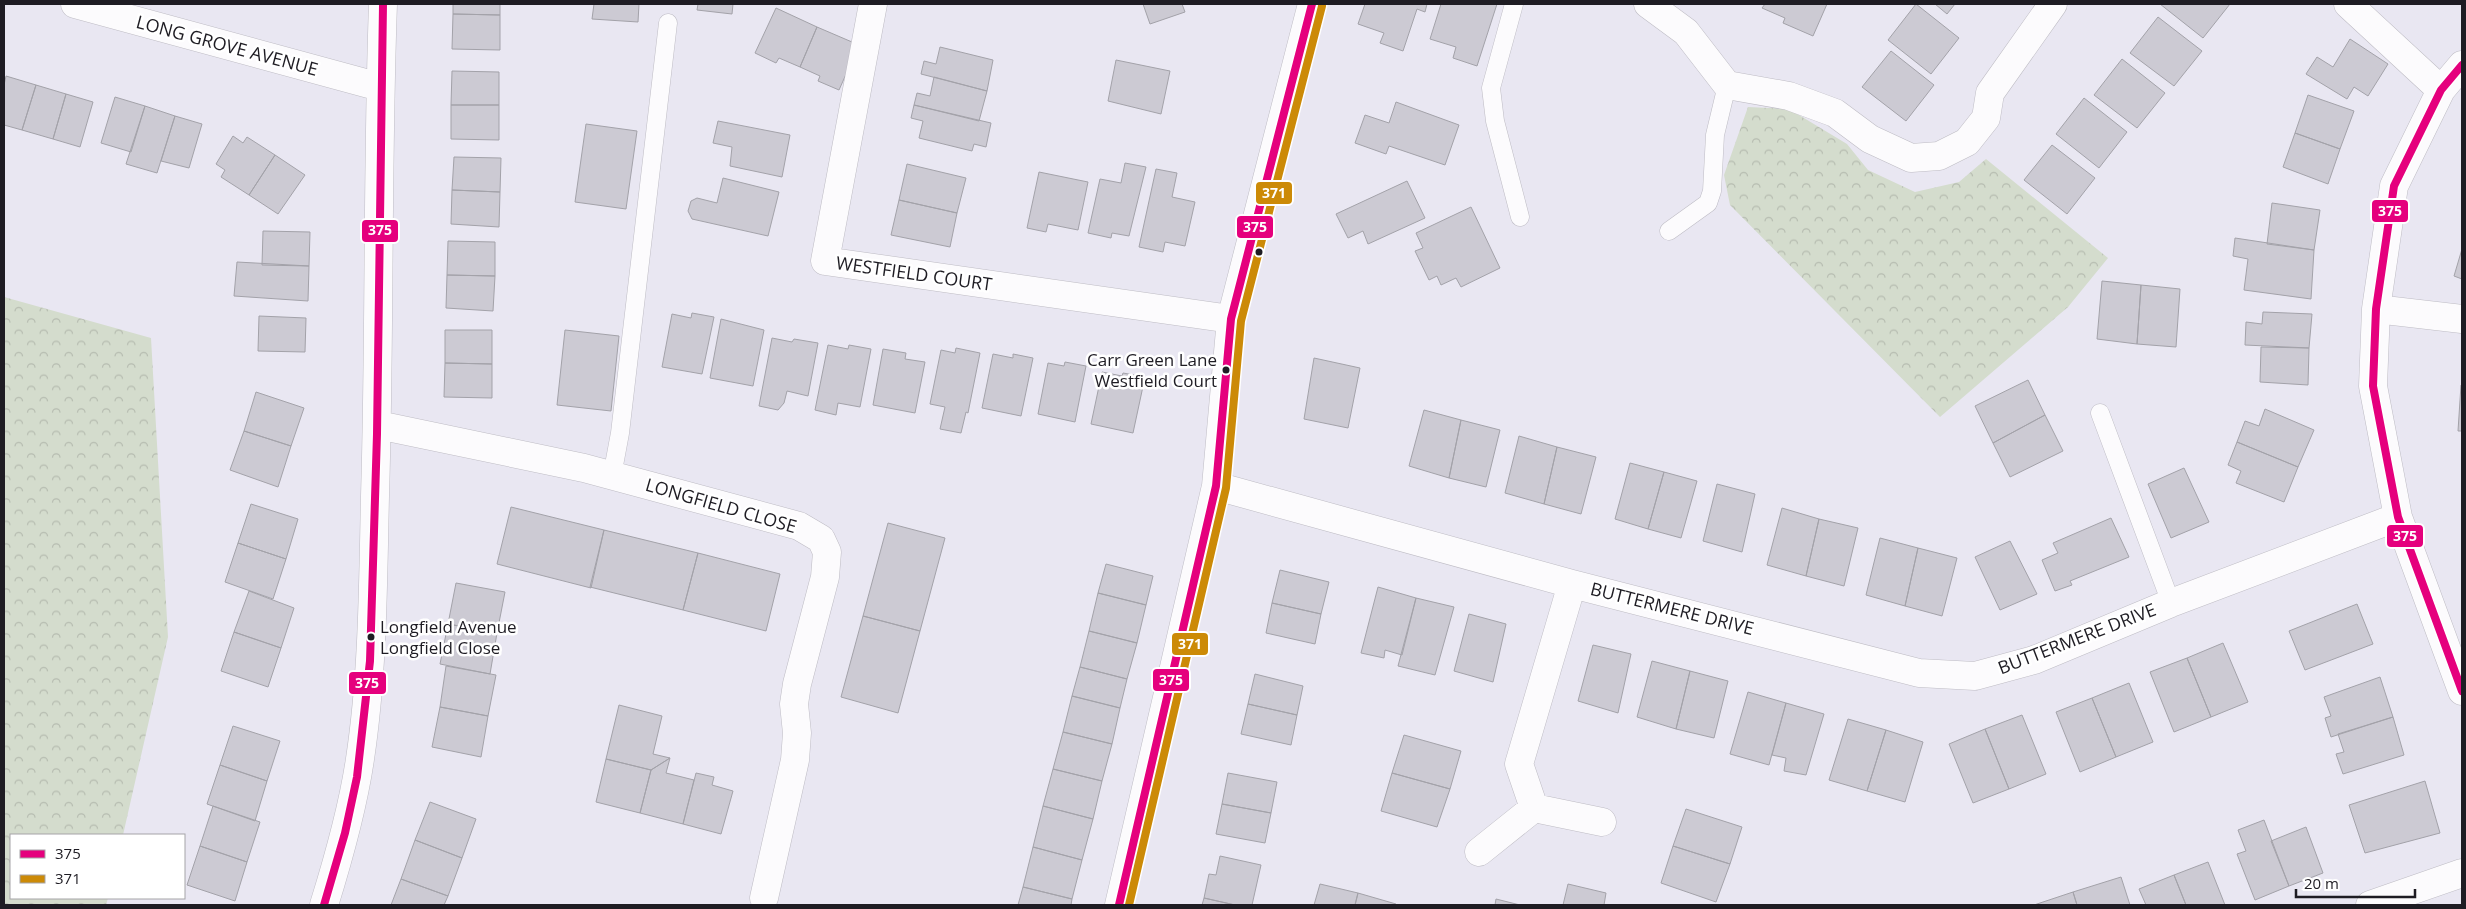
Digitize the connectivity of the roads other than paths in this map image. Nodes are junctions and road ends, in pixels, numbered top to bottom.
1 (75, 4) edge
2 (383, 4) edge
3 (873, 4) edge
4 (1312, 4) edge
5 (1514, 4) edge
6 (1648, 4) edge
7 (2053, 4) edge
8 (2348, 4) edge
9 (668, 23) dead end
10 (2462, 65) edge
11 (1726, 85) junction
12 (380, 87) junction
13 (2441, 90) junction
14 (1520, 217) dead end
15 (1669, 231) dead end
16 (2376, 309) junction
17 (1231, 319) junction
18 (2462, 319) edge
19 (2100, 413) dead end
20 (378, 425) junction
21 (612, 476) junction
22 (1216, 486) junction
23 (2398, 517) junction
24 (1572, 584) junction
25 (2171, 603) junction
26 (2462, 691) edge
27 (1534, 808) junction
28 (1602, 822) dead end
29 (1479, 852) dead end
30 (2462, 873) edge
31 (764, 898) dead end
32 (324, 905) edge
33 (1119, 905) edge
34 (2370, 905) edge

1 - 12 street, LONG GROVE AVENUE
2 - 12 street
3 - 17 street, WESTFIELD COURT
4 - 17 street
5 - 14 lane
6 - 11 street
7 - 11 street
8 - 13 street
9 - 21 lane
10 - 13 street
11 - 15 lane
12 - 20 street
13 - 16 street
16 - 18 street
16 - 23 street
17 - 22 street
19 - 25 lane
20 - 21 street, LONGFIELD CLOSE
20 - 32 street
21 - 31 street, LONGFIELD CLOSE
22 - 24 street, BUTTERMERE DRIVE
22 - 33 street
23 - 25 street, BUTTERMERE DRIVE
23 - 26 street
24 - 25 street, BUTTERMERE DRIVE
24 - 27 street, BUTTERMERE DRIVE
27 - 28 street
27 - 29 street
30 - 34 street

